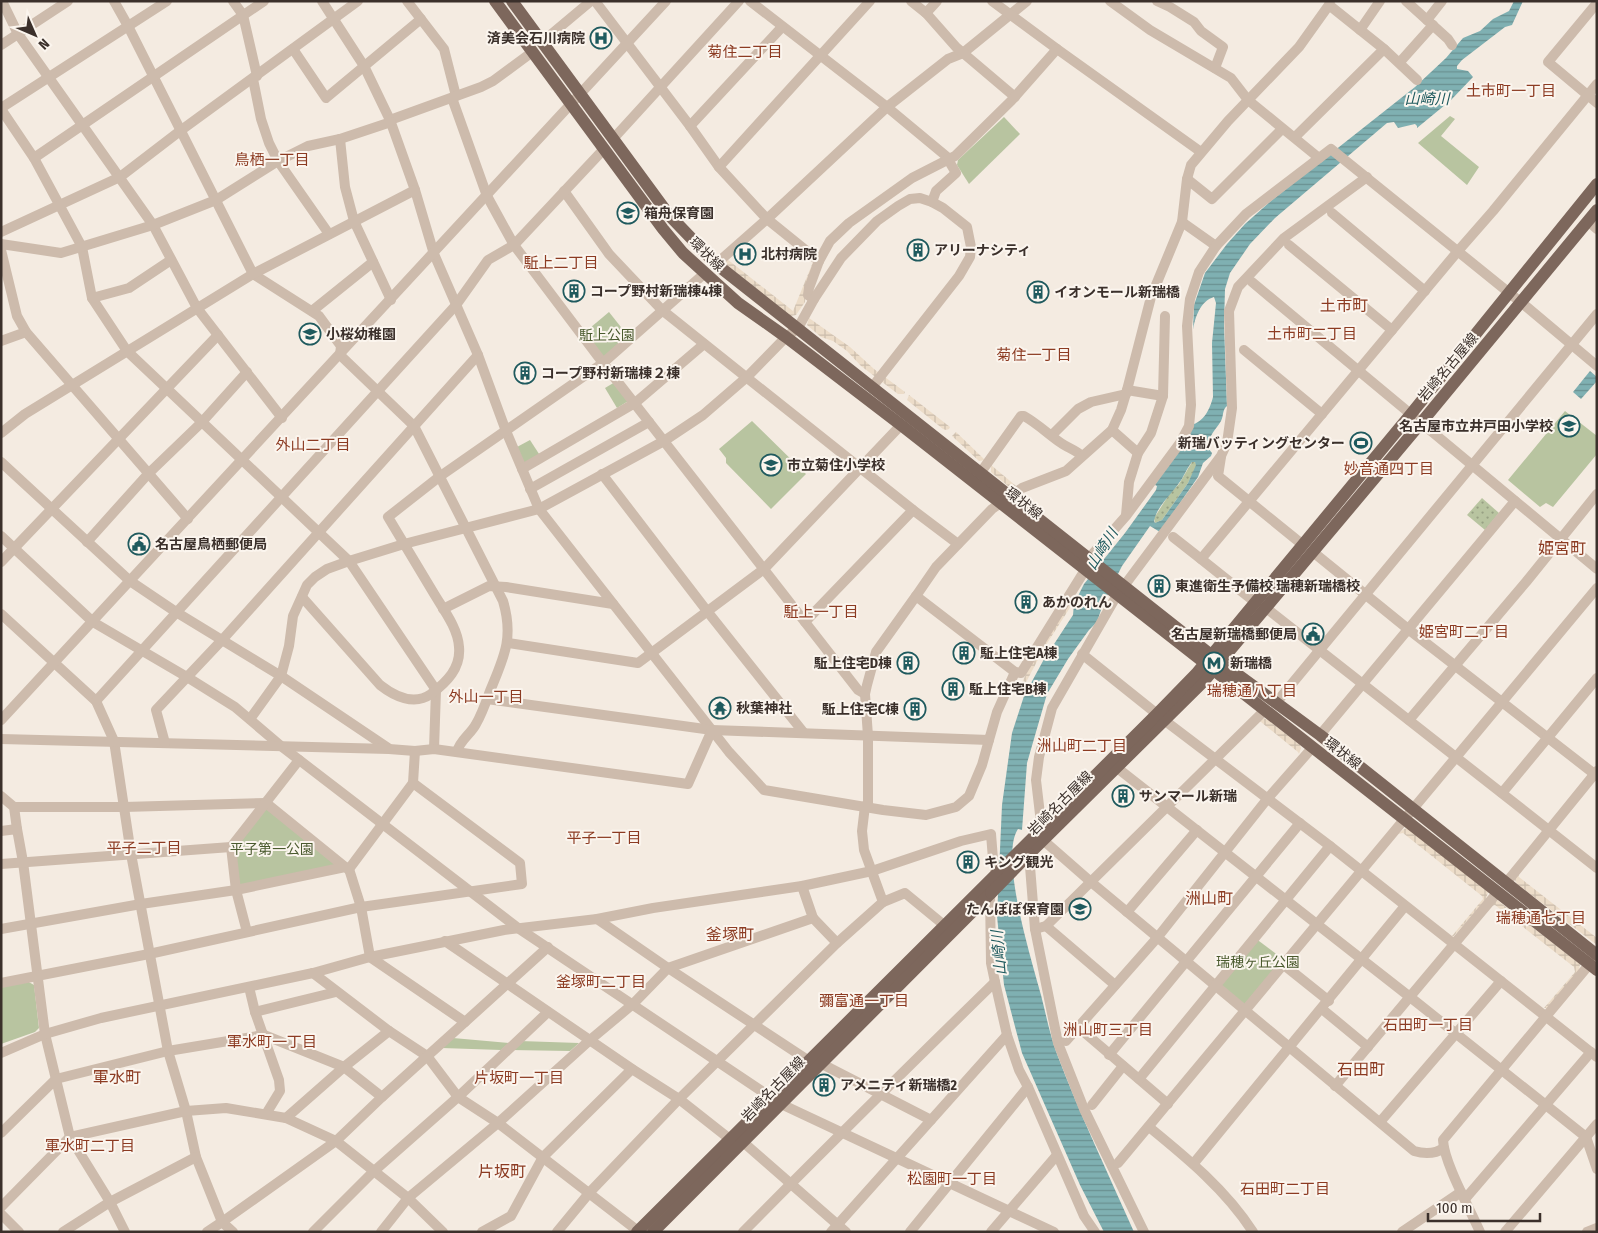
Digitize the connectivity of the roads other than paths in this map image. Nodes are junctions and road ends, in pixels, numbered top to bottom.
1 (2, 1) edge
2 (68, 1) edge
3 (114, 1) edge
4 (167, 1) edge
5 (233, 1) edge
6 (264, 1) edge
7 (322, 1) edge
8 (358, 1) edge
9 (407, 1) edge
10 (495, 1) edge
11 (512, 1) edge
12 (591, 1) edge
13 (595, 1) edge
14 (666, 1) edge
15 (739, 1) edge
16 (750, 1) edge
17 (870, 1) edge
18 (911, 1) edge
19 (937, 1) edge
20 (992, 1) edge
21 (1027, 1) edge
22 (1110, 1) edge
23 (1157, 1) edge
24 (1380, 1) edge
25 (1406, 1) edge
26 (1442, 1) edge
27 (1329, 3) edge
28 (1596, 5) edge
29 (926, 13) junction
30 (243, 15) junction
31 (1010, 15) junction
32 (334, 19) junction
33 (421, 19) junction
34 (1430, 23) junction
35 (128, 26) junction
36 (782, 27) junction
37 (1360, 30) junction
38 (18, 34) junction
39 (542, 42) junction
40 (626, 44) junction
41 (1, 45) edge
42 (1452, 46) dead end
43 (1057, 49) junction
44 (1384, 49) junction
45 (293, 50) junction
46 (531, 53) junction
47 (962, 53) junction
48 (819, 56) junction
49 (1400, 62) junction
50 (364, 66) junction
51 (1215, 68) junction
52 (49, 77) junction
53 (153, 77) junction
54 (255, 78) junction
55 (1417, 80) dead end
56 (1597, 84) edge
57 (660, 88) junction
58 (580, 95) junction
59 (1587, 95) junction
60 (454, 97) junction
61 (1015, 97) junction
62 (1248, 100) junction
63 (1597, 103) edge
64 (572, 105) junction
65 (887, 107) junction
66 (1, 108) edge
67 (391, 121) junction
68 (83, 124) junction
69 (690, 126) junction
70 (1282, 129) junction
71 (180, 131) junction
72 (1296, 137) junction
73 (340, 139) junction
74 (614, 139) junction
75 (604, 149) junction
76 (1202, 152) junction
77 (34, 158) junction
78 (1319, 158) junction
79 (949, 160) junction
80 (278, 161) junction
81 (718, 167) junction
82 (1366, 176) junction
83 (120, 177) junction
84 (1187, 180) junction
85 (1597, 184) edge
86 (415, 190) junction
87 (564, 191) junction
88 (487, 196) junction
89 (216, 200) junction
90 (932, 202) junction
91 (60, 206) junction
92 (1597, 210) edge
93 (1332, 213) dead end
94 (767, 220) junction
95 (354, 221) junction
96 (1182, 222) junction
97 (1592, 225) edge
98 (153, 226) junction
99 (1, 232) edge
100 (329, 234) junction
101 (1, 244) edge
102 (514, 245) junction
103 (1289, 245) dead end
104 (1216, 246) junction
105 (82, 247) junction
106 (1, 250) edge
107 (1458, 251) junction
108 (434, 254) junction
109 (171, 260) junction
110 (373, 262) junction
111 (819, 262) junction
112 (716, 264) junction
113 (705, 273) junction
114 (253, 274) junction
115 (1252, 282) dead end
116 (1424, 291) junction
117 (1509, 292) junction
118 (92, 298) junction
119 (814, 299) junction
120 (391, 300) junction
121 (1521, 302) junction
122 (456, 305) junction
123 (197, 308) junction
124 (662, 310) junction
125 (312, 311) junction
126 (1597, 314) edge
127 (1165, 316) dead end
128 (798, 328) junction
129 (1392, 330) junction
130 (26, 332) junction
131 (218, 335) junction
132 (786, 337) junction
133 (1, 341) edge
134 (704, 344) junction
135 (1571, 344) junction
136 (1244, 350) dead end
137 (127, 351) junction
138 (340, 355) junction
139 (478, 355) junction
140 (603, 363) junction
141 (1597, 366) edge
142 (1359, 370) junction
143 (246, 372) junction
144 (746, 377) junction
145 (71, 386) junction
146 (873, 386) junction
147 (167, 388) junction
148 (378, 391) junction
149 (1127, 392) junction
150 (1163, 396) junction
151 (635, 403) junction
152 (1322, 414) junction
153 (1410, 414) junction
154 (282, 418) junction
155 (202, 422) junction
156 (649, 422) junction
157 (1421, 423) junction
158 (414, 426) junction
159 (901, 426) junction
160 (506, 430) junction
161 (1112, 430) junction
162 (1, 433) edge
163 (1052, 435) junction
164 (118, 440) junction
165 (664, 441) junction
166 (1138, 454) junction
167 (1082, 456) junction
168 (1221, 456) junction
169 (242, 461) junction
170 (1, 462) edge
171 (1473, 465) junction
172 (860, 468) junction
173 (522, 469) junction
174 (981, 472) junction
175 (148, 474) junction
176 (602, 474) junction
177 (439, 478) junction
178 (530, 489) junction
179 (1597, 494) edge
180 (1011, 496) junction
181 (281, 497) junction
182 (1250, 501) junction
183 (1515, 501) junction
184 (1000, 503) junction
185 (52, 508) junction
186 (538, 509) junction
187 (914, 510) junction
188 (1126, 516) junction
189 (188, 519) junction
190 (466, 527) junction
191 (318, 532) junction
192 (1, 536) edge
193 (1173, 537) dead end
194 (1561, 538) junction
195 (87, 542) junction
196 (404, 544) junction
197 (958, 544) junction
198 (14, 548) junction
199 (1308, 548) junction
200 (1201, 559) junction
201 (349, 561) junction
202 (1, 562) edge
203 (1090, 563) junction
204 (764, 569) junction
205 (1597, 569) edge
206 (130, 581) junction
207 (496, 586) junction
208 (1597, 588) edge
209 (1119, 589) junction
210 (1366, 594) junction
211 (916, 596) junction
212 (302, 597) junction
213 (613, 604) junction
214 (1261, 605) junction
215 (443, 609) junction
216 (707, 611) junction
217 (176, 612) junction
218 (1, 615) edge
219 (93, 622) junction
220 (806, 622) junction
221 (1408, 629) junction
222 (222, 639) junction
223 (508, 643) junction
224 (1319, 650) junction
225 (142, 652) junction
226 (651, 652) junction
227 (1082, 654) junction
228 (1212, 662) junction
229 (53, 663) junction
230 (1456, 666) junction
231 (1015, 672) junction
232 (281, 676) junction
233 (187, 677) junction
234 (1597, 678) edge
235 (1362, 685) junction
236 (436, 690) junction
237 (865, 694) junction
238 (487, 699) junction
239 (96, 701) junction
240 (1502, 702) junction
241 (1270, 706) junction
242 (1161, 717) junction
243 (250, 719) junction
244 (1, 720) edge
245 (1410, 720) junction
246 (712, 730) junction
247 (804, 733) junction
248 (1320, 735) junction
249 (868, 736) junction
250 (1548, 738) junction
251 (1, 739) edge
252 (989, 740) junction
253 (114, 741) junction
254 (165, 743) junction
255 (281, 746) junction
256 (1312, 748) junction
257 (389, 749) junction
258 (434, 749) junction
259 (415, 751) junction
260 (457, 752) junction
261 (1456, 758) junction
262 (1215, 759) junction
263 (299, 760) junction
264 (1116, 768) junction
265 (1596, 774) edge
266 (413, 783) junction
267 (1502, 792) junction
268 (1, 796) edge
269 (1268, 798) junction
270 (266, 803) junction
271 (867, 806) junction
272 (14, 807) junction
273 (124, 807) junction
274 (1167, 807) junction
275 (1414, 809) junction
276 (1405, 820) junction
277 (1300, 823) junction
278 (384, 824) junction
279 (17, 830) junction
280 (1197, 830) junction
281 (1548, 830) junction
282 (1, 831) edge
283 (1042, 834) junction
284 (231, 846) junction
285 (1330, 846) junction
286 (1224, 852) junction
287 (131, 854) junction
288 (1029, 854) junction
289 (23, 862) junction
290 (1, 864) edge
291 (1596, 865) edge
292 (347, 868) junction
293 (872, 872) junction
294 (1361, 872) junction
295 (996, 873) junction
296 (1257, 877) junction
297 (1091, 882) junction
298 (1506, 883) junction
299 (802, 886) junction
300 (236, 890) junction
301 (469, 892) junction
302 (991, 893) junction
303 (1497, 893) junction
304 (1286, 900) junction
305 (883, 902) junction
306 (141, 904) junction
307 (1405, 906) junction
308 (361, 907) junction
309 (1127, 912) junction
310 (813, 918) junction
311 (597, 919) junction
312 (29, 923) junction
313 (944, 925) junction
314 (1046, 926) junction
315 (1317, 926) junction
316 (1, 928) edge
317 (518, 928) junction
318 (1035, 929) junction
319 (247, 932) junction
320 (1157, 938) junction
321 (445, 941) junction
322 (837, 943) junction
323 (1455, 944) junction
324 (548, 948) junction
325 (150, 954) junction
326 (370, 957) junction
327 (1362, 960) junction
328 (1595, 961) edge
329 (1187, 962) junction
330 (1284, 965) junction
331 (668, 968) junction
332 (313, 973) junction
333 (38, 977) junction
334 (1501, 981) junction
335 (995, 982) junction
336 (1, 983) edge
337 (508, 984) junction
338 (1115, 985) junction
339 (1215, 986) junction
340 (249, 987) junction
341 (336, 992) junction
342 (1410, 997) junction
343 (633, 1004) junction
344 (1325, 1005) junction
345 (159, 1007) junction
346 (1245, 1011) junction
347 (255, 1012) junction
348 (548, 1012) junction
349 (1546, 1017) junction
350 (465, 1022) junction
351 (754, 1026) junction
352 (1078, 1027) junction
353 (389, 1031) junction
354 (44, 1034) junction
355 (1457, 1034) junction
356 (264, 1035) junction
357 (1006, 1035) junction
358 (590, 1040) junction
359 (1066, 1041) dead end
360 (1368, 1047) junction
361 (1290, 1048) junction
362 (168, 1052) junction
363 (1, 1053) edge
364 (1110, 1054) junction
365 (1594, 1054) edge
366 (427, 1056) junction
367 (718, 1061) junction
368 (815, 1062) junction
369 (1123, 1066) junction
370 (344, 1067) junction
371 (632, 1069) junction
372 (1502, 1069) junction
373 (56, 1078) junction
374 (1139, 1079) junction
375 (1335, 1086) junction
376 (1028, 1087) junction
377 (879, 1094) junction
378 (382, 1097) junction
379 (458, 1097) junction
380 (679, 1099) junction
381 (777, 1101) junction
382 (1168, 1104) junction
383 (1092, 1105) dead end
384 (1546, 1105) junction
385 (186, 1112) junction
386 (266, 1114) junction
387 (286, 1118) junction
388 (931, 1120) junction
389 (1380, 1122) junction
390 (498, 1123) junction
391 (1597, 1124) edge
392 (1149, 1127) junction
393 (1, 1133) edge
394 (843, 1134) junction
395 (70, 1137) junction
396 (1586, 1137) junction
397 (336, 1141) junction
398 (737, 1141) junction
399 (1444, 1148) junction
400 (1057, 1155) junction
401 (196, 1157) junction
402 (543, 1157) junction
403 (896, 1158) junction
404 (1118, 1163) dead end
405 (1194, 1163) junction
406 (1597, 1169) edge
407 (373, 1172) junction
408 (791, 1184) junction
409 (950, 1184) junction
410 (590, 1192) junction
411 (1463, 1195) junction
412 (408, 1198) junction
413 (110, 1202) junction
414 (1, 1207) edge
415 (1009, 1211) junction
416 (1, 1214) edge
417 (222, 1222) junction
418 (834, 1228) edge
419 (1597, 1228) edge
420 (638, 1231) edge
421 (19, 1232) edge
422 (63, 1232) edge
423 (125, 1232) edge
424 (207, 1232) edge
425 (233, 1232) edge
426 (313, 1232) edge
427 (382, 1232) edge
428 (442, 1232) edge
429 (482, 1232) edge
430 (557, 1232) edge
431 (653, 1232) edge
432 (743, 1232) edge
433 (846, 1232) edge
434 (910, 1232) edge
435 (992, 1232) edge
436 (1054, 1232) edge
437 (1095, 1232) edge
438 (1144, 1232) edge
439 (1253, 1232) edge
440 (1402, 1232) edge
441 (1480, 1232) edge
442 (1505, 1232) edge
443 (1587, 1232) edge

1 - 38 street
2 - 38 street
3 - 35 street
4 - 35 street
5 - 30 street
6 - 30 street
7 - 32 street
8 - 32 street
9 - 33 street
10 - 46 main road, 環状線
11 - 39 main road, 環状線
12 - 39 street
13 - 40 street
14 - 40 street
15 - 57 street
16 - 36 street
17 - 48 street
18 - 29 street
19 - 29 street
20 - 31 street
21 - 31 street
22 - 51 street
23 - 51 street
24 - 37 street
25 - 34 street
26 - 34 street
27 - 37 street
27 - 62 street
28 - 59 street
29 - 47 street
30 - 53 street
30 - 54 street
31 - 43 street
31 - 47 street
32 - 45 street
32 - 50 street
33 - 50 street
33 - 60 street
34 - 42 street
34 - 49 street
35 - 52 street
35 - 53 street
36 - 48 street
36 - 69 street
37 - 44 street
38 - 41 street
38 - 52 street
39 - 58 main road, 環状線
40 - 57 street
40 - 58 street
43 - 61 street
43 - 76 street
44 - 49 street
44 - 72 street
45 - 50 street
45 - 54 street
46 - 60 street
46 - 64 main road, 環状線
47 - 61 street
47 - 65 street
48 - 65 street
48 - 81 street
49 - 55 street
50 - 67 street
51 - 62 street
52 - 66 street
52 - 68 street
53 - 68 street
53 - 71 street
54 - 71 street
54 - 80 street
56 - 59 street
57 - 69 street
57 - 74 street
58 - 64 street
58 - 74 main road, 環状線
59 - 63 street
59 - 107 street
60 - 67 street
60 - 88 street
61 - 79 street
62 - 70 street
62 - 76 street
64 - 75 main road, 環状線
64 - 88 street
65 - 79 street
65 - 94 street
66 - 77 street
67 - 73 street
67 - 86 street
68 - 77 street
68 - 83 street
69 - 81 street
70 - 72 street
70 - 84 street
71 - 83 street
71 - 89 street
72 - 78 street
73 - 80 street
73 - 95 street
74 - 112 main road, 環状線
75 - 87 street
75 - 113 main road, 環状線
76 - 84 street
77 - 91 street
78 - 82 street
78 - 104 street
79 - 90 street
79 - 111 street
80 - 89 street
80 - 100 street
81 - 94 street
82 - 107 street
82 - 168 street
83 - 91 street
83 - 98 street
84 - 96 street
85 - 117 main road, 岩崎名古屋線
86 - 95 street
86 - 108 street
87 - 102 street
87 - 124 street
88 - 102 street
88 - 108 street
89 - 98 street
89 - 114 street
90 - 119 street
90 - 146 street
91 - 99 street
91 - 105 street
92 - 97 main road, 岩崎名古屋線
93 - 116 street
94 - 111 street
94 - 112 street
95 - 100 street
95 - 110 street
96 - 104 street
96 - 149 street
97 - 121 main road, 岩崎名古屋線
98 - 105 street
98 - 109 street
100 - 114 street
101 - 105 street
102 - 122 street
102 - 140 street
103 - 129 street
104 - 188 street
105 - 118 street
106 - 130 street
107 - 116 street
107 - 117 street
108 - 120 street
108 - 122 street
109 - 118 street
109 - 123 street
110 - 120 street
110 - 125 street
111 - 119 street
112 - 128 main road, 環状線
113 - 124 street
113 - 132 main road, 環状線
114 - 123 street
114 - 125 street
115 - 142 street
116 - 129 street
117 - 121 street
117 - 153 main road, 岩崎名古屋線
118 - 137 street
119 - 128 street
120 - 138 street
121 - 135 street
121 - 157 main road, 岩崎名古屋線
122 - 139 street
122 - 148 street
123 - 131 street
123 - 137 street
124 - 134 street
124 - 140 street
125 - 138 street
126 - 135 street
127 - 150 street
128 - 132 street
128 - 146 main road, 環状線
129 - 142 street
130 - 133 street
130 - 145 street
131 - 143 street
131 - 147 street
132 - 144 street
132 - 159 main road, 環状線
134 - 144 street
134 - 151 street
135 - 141 street
135 - 171 street
136 - 152 street
137 - 145 street
137 - 147 street
138 - 148 street
138 - 154 street
139 - 158 street
139 - 160 street
140 - 151 street
140 - 160 street
142 - 152 street
142 - 153 street
143 - 154 street
143 - 155 street
144 - 165 street
144 - 172 street
145 - 162 street
145 - 164 street
146 - 174 main road, 環状線
147 - 155 street
147 - 164 street
148 - 158 street
148 - 181 street
149 - 150 street
149 - 161 street
149 - 163 street
150 - 166 street
151 - 156 street
151 - 173 street
152 - 182 street
153 - 157 street
153 - 199 main road, 岩崎名古屋線
154 - 169 street
155 - 169 street
155 - 175 street
156 - 165 street
156 - 178 street
157 - 171 street
157 - 199 main road, 岩崎名古屋線
158 - 177 street
158 - 191 street
159 - 172 street
159 - 184 main road, 環状線
160 - 173 street
160 - 177 street
161 - 166 street
161 - 167 street
163 - 167 street
163 - 174 street
164 - 175 street
164 - 185 street
165 - 176 street
165 - 204 street
166 - 188 street
167 - 180 street
168 - 182 street
168 - 209 street
169 - 181 street
169 - 189 street
170 - 185 street
171 - 183 street
171 - 210 street
172 - 187 street
172 - 204 street
173 - 178 street
174 - 180 main road, 環状線
175 - 189 street
175 - 195 street
176 - 186 street
176 - 216 street
177 - 190 street
177 - 196 street
178 - 186 street
179 - 194 street
180 - 184 street
180 - 203 main road, 環状線
181 - 191 street
181 - 217 street
182 - 199 street
182 - 200 street
183 - 194 street
183 - 221 street
184 - 197 street
184 - 203 main road, 環状線
185 - 195 street
185 - 198 street
186 - 190 street
186 - 213 street
187 - 197 street
187 - 220 street
188 - 203 street
189 - 206 street
190 - 196 street
190 - 207 street
191 - 201 street
191 - 222 street
192 - 198 street
193 - 200 street
194 - 205 street
194 - 230 street
195 - 206 street
196 - 201 street
196 - 215 street
197 - 211 street
198 - 202 street
198 - 219 street
199 - 210 street
199 - 214 main road, 岩崎名古屋線
200 - 214 street
201 - 212 street
201 - 236 street
203 - 209 main road, 環状線
203 - 231 street
204 - 216 street
204 - 220 street
206 - 217 street
206 - 219 street
207 - 213 street
207 - 215 street
207 - 223 street
208 - 240 street
209 - 227 street
209 - 228 main road, 環状線
210 - 221 street
210 - 224 street
211 - 231 street
211 - 237 street
212 - 232 street
212 - 236 street
213 - 226 street
214 - 224 street
214 - 228 main road, 岩崎名古屋線
215 - 236 street
216 - 226 street
216 - 247 street
217 - 222 street
217 - 225 street
218 - 229 street
219 - 225 street
219 - 229 street
220 - 237 street
221 - 230 street
221 - 235 street
222 - 232 street
222 - 233 street
223 - 226 street
223 - 238 street
224 - 235 street
224 - 241 street
225 - 233 street
225 - 239 street
226 - 246 street
227 - 242 street
227 - 283 street
228 - 241 main road, 環状線
228 - 242 main road, 岩崎名古屋線
229 - 239 street
229 - 244 street
230 - 240 street
230 - 245 street
231 - 252 street
232 - 243 street
232 - 257 street
233 - 243 street
233 - 254 street
234 - 250 street
235 - 245 street
235 - 248 street
236 - 258 street
237 - 249 street
238 - 246 street
238 - 260 street
239 - 253 street
240 - 250 street
240 - 261 street
241 - 248 main road, 環状線
241 - 256 main road, 環状線
241 - 262 street
242 - 262 street
242 - 264 main road, 岩崎名古屋線
242 - 283 main road, 岩崎名古屋線
243 - 255 street
245 - 261 street
246 - 247 street
246 - 260 street
246 - 271 street
247 - 249 street
248 - 275 main road, 環状線
249 - 252 street
249 - 271 street
250 - 265 street
250 - 267 street
251 - 253 street
252 - 271 street
253 - 254 street
253 - 273 street
254 - 255 street
255 - 257 street
255 - 263 street
256 - 269 street
256 - 276 main road, 環状線
257 - 259 street
258 - 259 street
258 - 260 street
259 - 266 street
261 - 267 street
261 - 275 street
262 - 269 street
262 - 274 street
263 - 270 street
263 - 278 street
264 - 274 street
264 - 283 main road, 岩崎名古屋線
265 - 281 street
266 - 278 street
266 - 301 street
267 - 281 street
268 - 272 street
269 - 277 street
269 - 286 street
270 - 273 street
270 - 284 street
270 - 292 street
271 - 293 street
272 - 273 street
272 - 279 street
273 - 287 street
274 - 280 street
274 - 297 street
275 - 276 street
275 - 298 main road, 環状線
276 - 294 street
276 - 303 main road, 環状線
277 - 285 street
277 - 296 street
278 - 292 street
278 - 301 street
279 - 282 street
279 - 289 street
280 - 286 street
280 - 309 street
281 - 291 street
281 - 298 street
283 - 288 main road, 岩崎名古屋線
283 - 295 main road, 岩崎名古屋線
283 - 297 street
284 - 287 street
284 - 300 street
285 - 294 street
285 - 304 street
286 - 296 street
286 - 320 street
287 - 289 street
287 - 306 street
288 - 302 main road, 岩崎名古屋線, bridge
288 - 318 street
289 - 290 street
289 - 312 street
292 - 300 street
292 - 308 street
293 - 295 street
293 - 299 street
293 - 305 street
294 - 307 street
294 - 315 street
295 - 313 main road, 岩崎名古屋線
296 - 304 street
296 - 329 street
297 - 309 street
297 - 314 street
298 - 328 main road, 環状線
299 - 310 street
299 - 311 street
300 - 306 street
300 - 319 street
301 - 308 street
301 - 317 street
302 - 335 street
302 - 368 main road, 岩崎名古屋線
303 - 323 street
303 - 328 main road, 環状線
304 - 315 street
304 - 339 street
305 - 313 street
305 - 322 street
306 - 312 street
306 - 325 street
307 - 323 street
307 - 327 street
308 - 319 street
308 - 326 street
309 - 320 street
310 - 322 street
310 - 331 street
311 - 317 street
311 - 331 street
312 - 316 street
312 - 333 street
313 - 368 main road, 岩崎名古屋線
314 - 318 street
314 - 338 street
315 - 327 street
315 - 330 street
317 - 321 street
317 - 324 street
318 - 438 street
319 - 325 street
320 - 329 street
320 - 338 street
321 - 326 street
321 - 337 street
322 - 351 street
323 - 334 street
323 - 342 street
324 - 337 street
324 - 343 street
325 - 333 street
325 - 345 street
326 - 332 street
326 - 350 street
327 - 342 street
327 - 344 street
328 - 349 street
329 - 339 street
329 - 364 street
330 - 344 street
330 - 346 street
331 - 343 street
331 - 351 street
332 - 340 street
332 - 341 street
333 - 336 street
333 - 354 street
334 - 349 street
334 - 355 street
335 - 357 street
335 - 377 street
337 - 348 street
337 - 350 street
338 - 352 street
339 - 346 street
339 - 374 street
340 - 345 street
340 - 347 street
341 - 347 street
341 - 353 street
342 - 355 street
342 - 360 street
343 - 358 street
343 - 367 street
344 - 360 street
344 - 361 street
345 - 354 street
345 - 362 street
346 - 361 street
346 - 382 street
347 - 356 street
348 - 358 street
348 - 379 street
349 - 365 street
349 - 372 street
350 - 366 street
351 - 367 street
351 - 368 street
352 - 359 street
352 - 364 street
353 - 366 street
353 - 370 street
354 - 363 street
354 - 373 street
355 - 372 street
355 - 389 street
356 - 362 street
356 - 370 street
356 - 386 street
357 - 376 street
357 - 388 street
358 - 371 street
358 - 390 street
360 - 375 street
361 - 375 street
361 - 405 street
362 - 373 street
362 - 385 street
364 - 369 street
365 - 384 street
366 - 378 street
366 - 379 street
367 - 380 street
367 - 381 street
368 - 377 street
368 - 381 main road, 岩崎名古屋線
369 - 374 street
369 - 383 street
370 - 378 street
370 - 387 street
371 - 380 street
371 - 402 street
372 - 384 street
372 - 399 street
373 - 393 street
373 - 395 street
374 - 382 street
375 - 389 street
376 - 400 street
376 - 409 street
377 - 388 street
377 - 394 street
378 - 397 street
379 - 390 street
379 - 407 street
380 - 398 street
380 - 410 street
381 - 394 street
381 - 398 main road, 岩崎名古屋線
382 - 392 street
384 - 396 street
384 - 411 street
385 - 386 street
385 - 395 street
385 - 401 street
386 - 387 street
387 - 397 street
388 - 403 street
389 - 399 street
390 - 402 street
390 - 412 street
391 - 396 street
392 - 404 street
392 - 405 street
394 - 403 street
394 - 408 street
395 - 413 street
395 - 414 street
396 - 406 street
396 - 442 street
397 - 407 street
397 - 417 street
398 - 408 street
398 - 420 main road, 岩崎名古屋線
398 - 431 main road, 岩崎名古屋線
399 - 411 street
400 - 415 street
400 - 437 street
401 - 413 street
401 - 417 street
402 - 410 street
402 - 429 street
403 - 409 street
403 - 418 street
405 - 439 street
407 - 412 street
407 - 426 street
408 - 418 street
408 - 432 street
409 - 415 street
409 - 434 street
410 - 420 street
410 - 430 street
411 - 440 street
411 - 441 street
412 - 427 street
412 - 428 street
413 - 422 street
413 - 423 street
415 - 435 street
415 - 436 street
416 - 421 street
417 - 424 street
417 - 425 street
418 - 433 street
419 - 443 street

